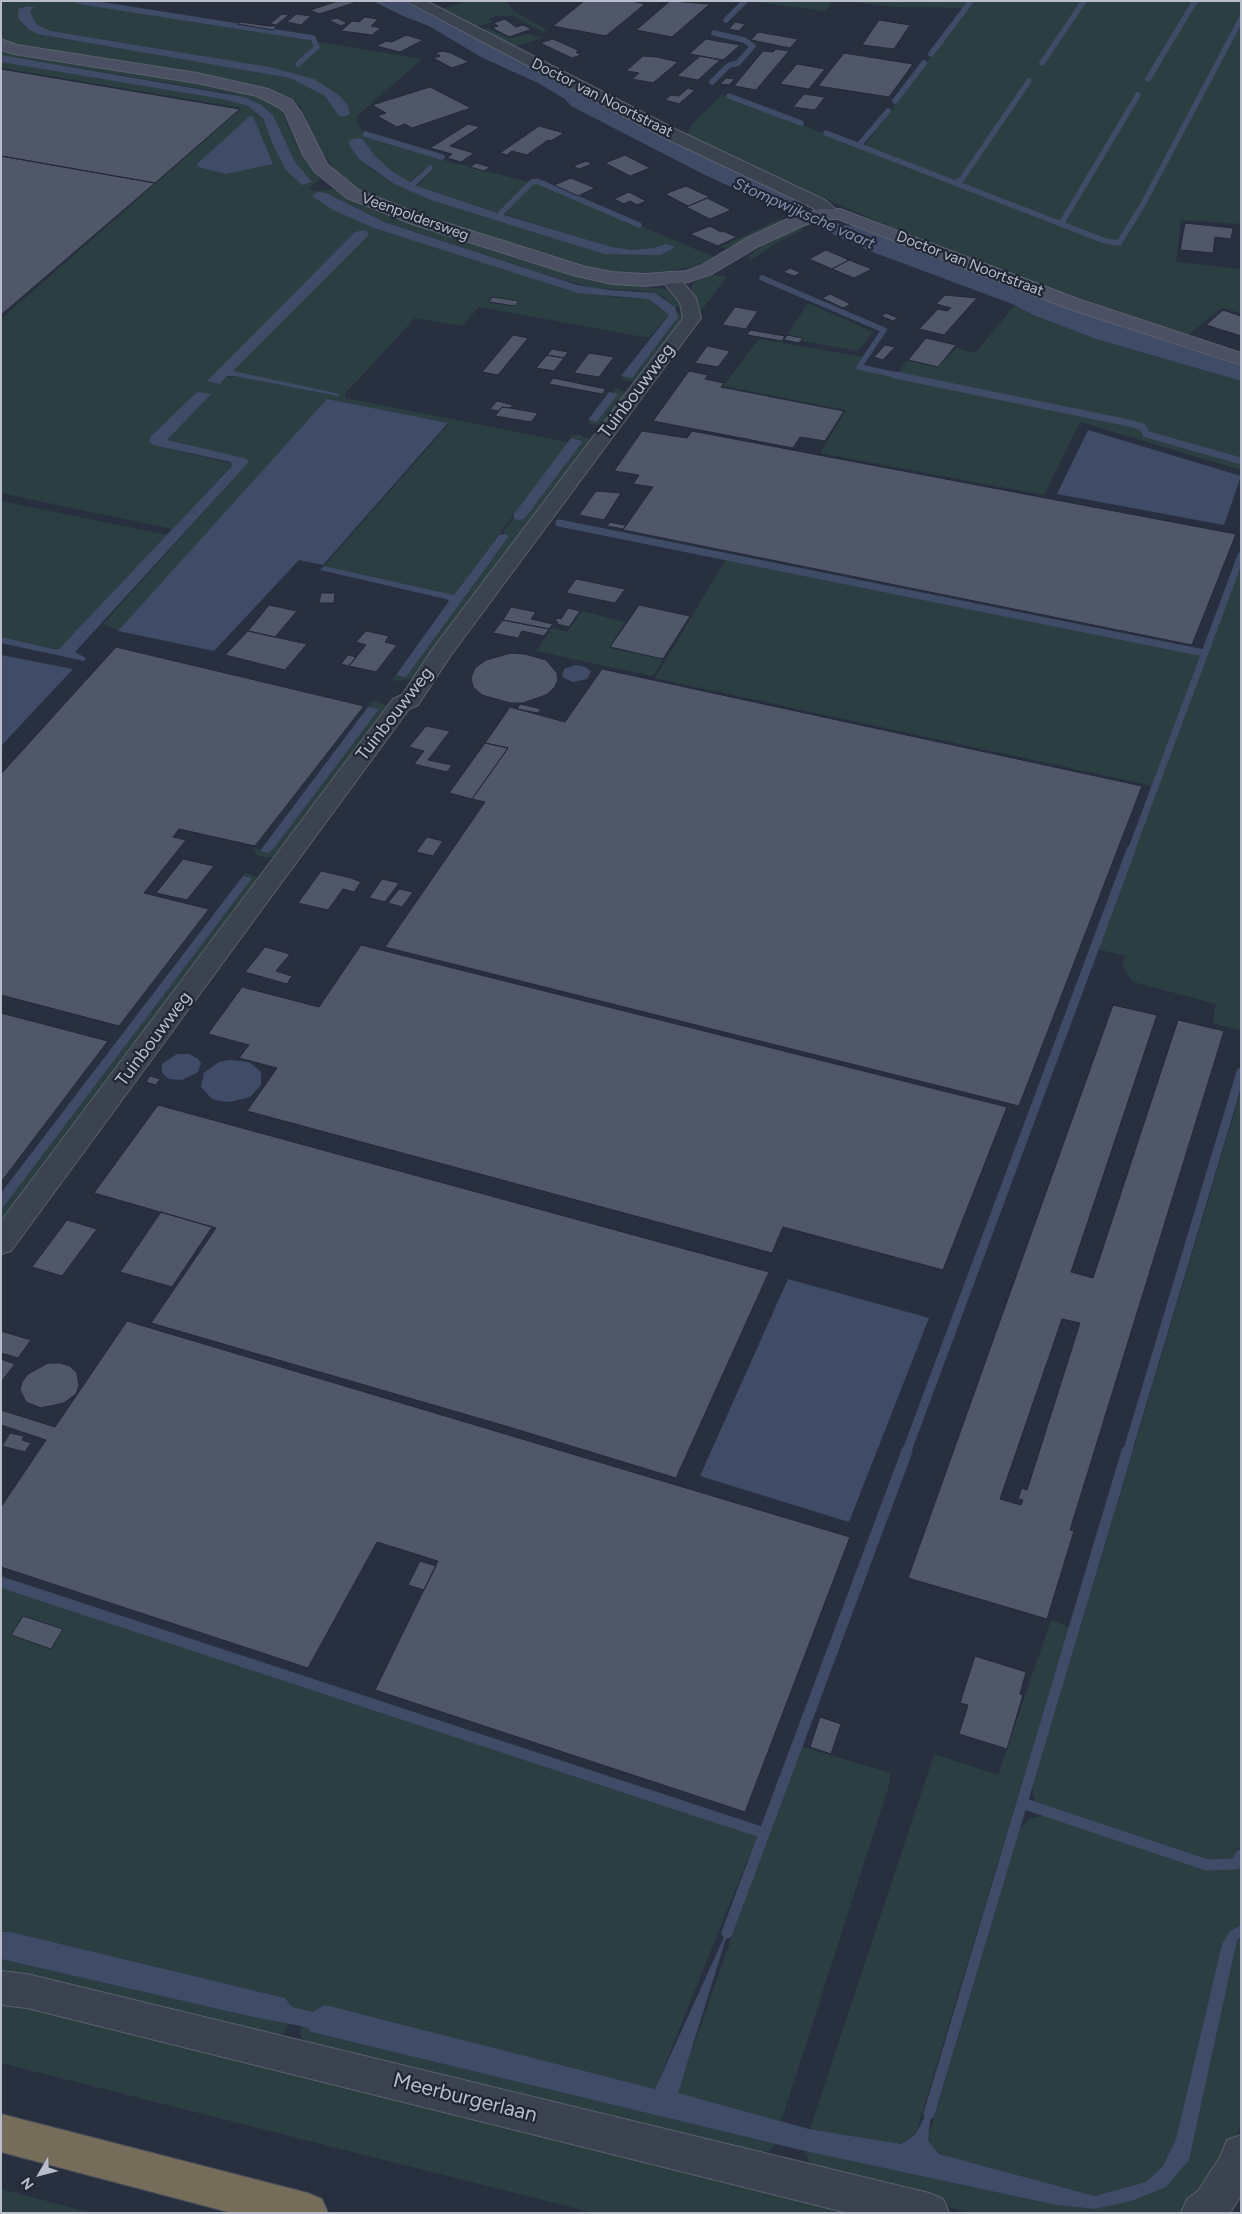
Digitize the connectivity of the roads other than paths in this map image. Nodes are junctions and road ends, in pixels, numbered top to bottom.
1 (414, 1) edge
2 (1, 44) edge
3 (826, 213) junction
4 (669, 278) junction
5 (1241, 360) edge
6 (1, 1243) edge
7 (1, 1988) edge
8 (1, 2134) edge
9 (1241, 2154) edge
10 (308, 2213) edge
11 (929, 2213) edge
12 (1201, 2213) edge

1 - 3 street, Doctor van Noortstraat
2 - 4 street, Veenpoldersweg
3 - 4 street
3 - 5 street, Doctor van Noortstraat
4 - 6 street, Tuinbouwweg
7 - 11 street, Meerburgerlaan
8 - 10 highway
9 - 12 street

